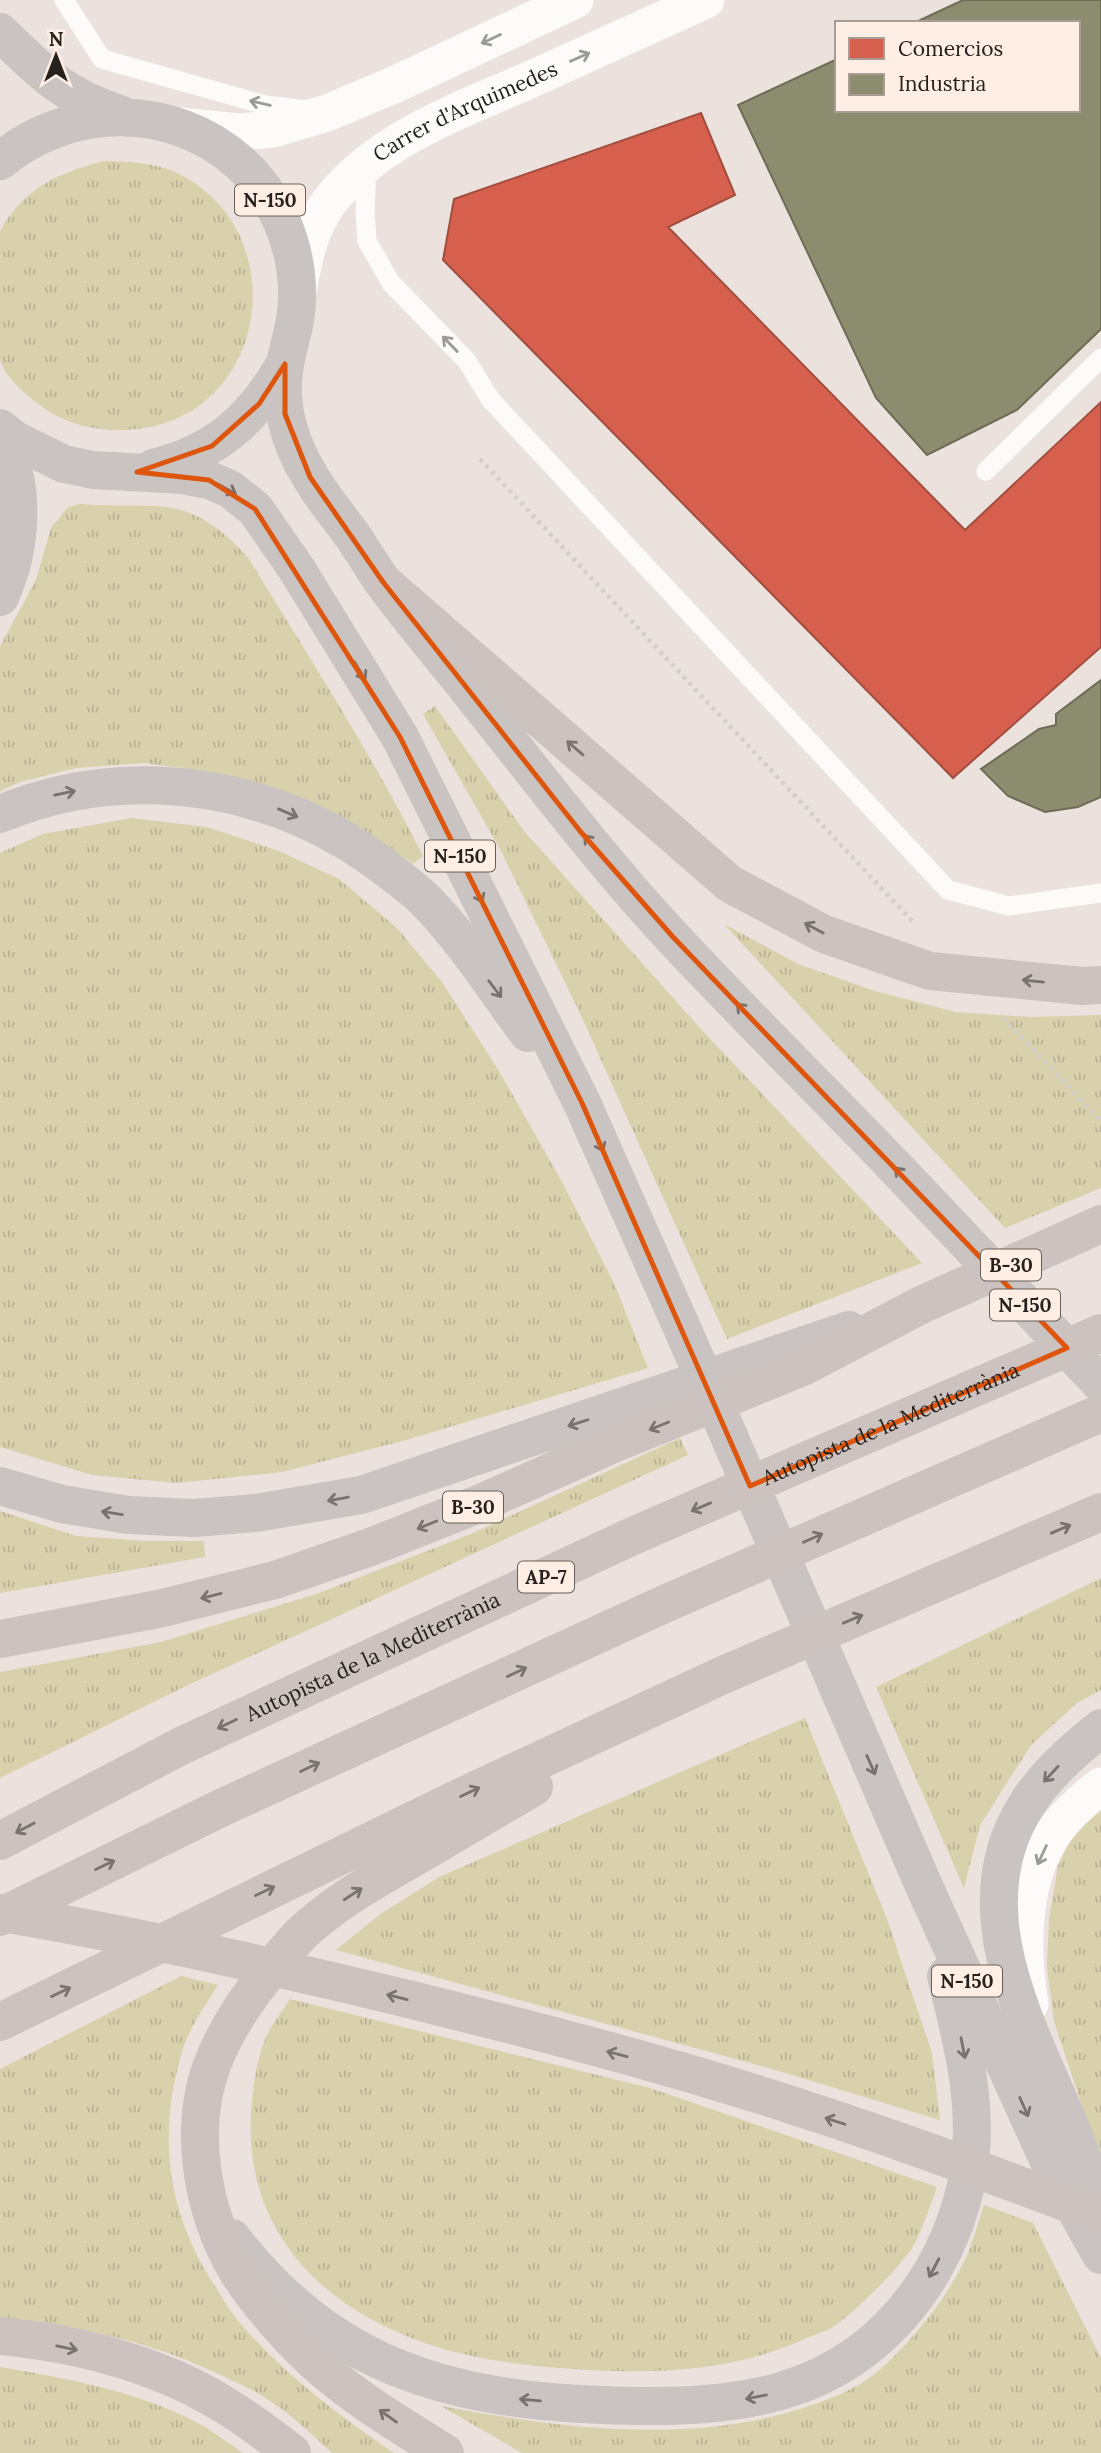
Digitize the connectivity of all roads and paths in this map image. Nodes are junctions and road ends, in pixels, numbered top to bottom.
1 (64, 0) edge
2 (575, 0) edge
3 (706, 0) edge
4 (0, 32) edge
5 (327, 113) junction
6 (129, 117) junction
7 (178, 126) junction
8 (0, 161) edge
9 (367, 163) junction
10 (298, 294) junction
11 (1101, 358) edge
12 (285, 364) junction
13 (0, 428) edge
14 (0, 437) edge
15 (480, 458) dead end
16 (986, 471) dead end
17 (137, 472) junction
18 (383, 582) junction
19 (0, 597) edge
20 (747, 747) dead end
21 (0, 814) edge
22 (1101, 893) edge
23 (1101, 985) edge
24 (582, 1104) junction
25 (1101, 1224) edge
26 (921, 1306) junction
27 (1101, 1333) edge
28 (1101, 1384) edge
29 (1101, 1413) edge
30 (0, 1486) edge
31 (1101, 1512) edge
32 (0, 1639) edge
33 (723, 1675) junction
34 (1101, 1728) edge
35 (1101, 1786) edge
36 (0, 1841) edge
37 (924, 1886) junction
38 (0, 1915) edge
39 (0, 2022) edge
40 (1058, 2099) junction
41 (204, 2182) junction
42 (1101, 2217) edge
43 (1101, 2255) edge
44 (0, 2336) edge
45 (292, 2453) edge
46 (445, 2453) edge

5 -> 1 lane
2 -> 5 street
9 -> 3 street, Carrer d'Arquimedes
4 - 6 main road, N-150
5 - 7 street
6 - 7 main road, N-150
6 - 8 main road, N-150
7 - 10 main road, N-150
9 - 10 street, Carrer d'Arquimedes
22 -> 9 lane
10 - 12 main road, N-150
11 - 16 lane
12 - 17 main road, N-150
12 - 18 main road, N-150
13 - 17 main road, N-150
14 - 19 main road
15 - 20 path
17 -> 24 main road, N-150
23 -> 18 highway
28 -> 18 main road, N-150
21 -> 24 main road
24 -> 37 main road, N-150
25 - 26 highway, B-30
26 -> 30 main road
26 -> 32 highway, B-30
27 -> 36 highway, Autopista de la Mediterrània / AP-7
38 -> 29 highway
33 -> 31 highway
39 -> 33 highway
41 -> 33 highway
34 -> 40 main road
35 -> 40 street
37 -> 41 main road
37 -> 43 main road, N-150
42 -> 38 highway
40 - 42 main road
46 -> 41 highway
44 -> 45 highway

